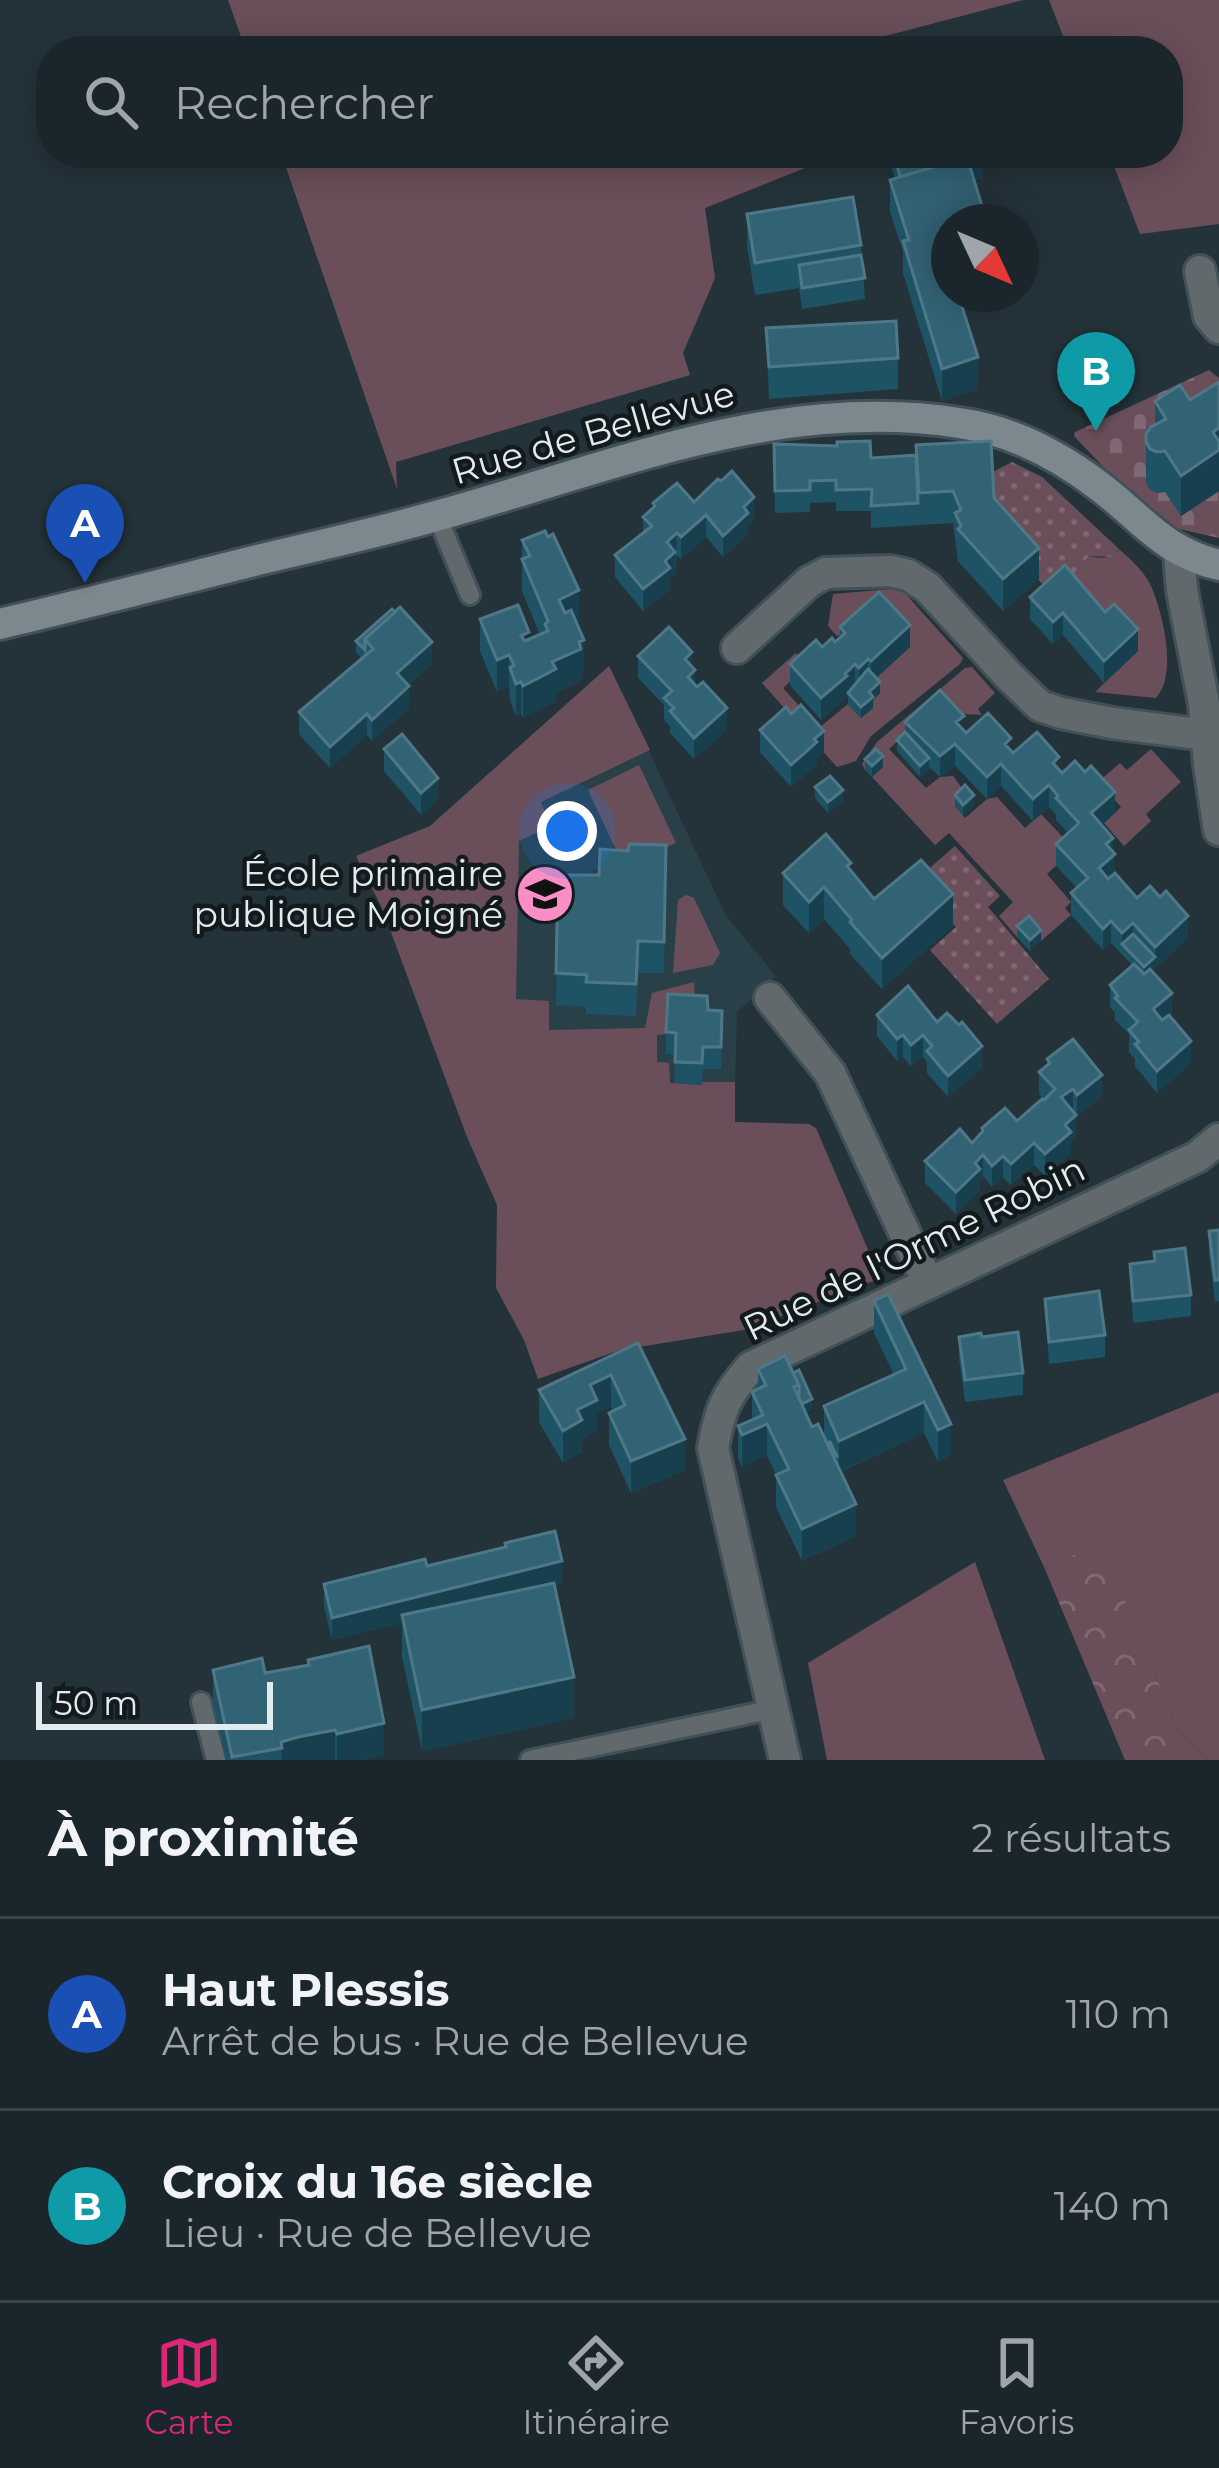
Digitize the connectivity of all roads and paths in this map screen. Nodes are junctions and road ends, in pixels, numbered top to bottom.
1 (1200, 271) dead end
2 (1219, 328) edge
3 (437, 516) junction
4 (1180, 552) junction
5 (1219, 565) edge
6 (470, 595) dead end
7 (0, 624) edge
8 (737, 648) dead end
9 (1210, 713) edge
10 (1219, 830) edge
11 (770, 998) dead end
12 (1219, 1139) edge
13 (928, 1282) junction
14 (201, 1702) dead end
15 (773, 1709) junction
16 (557, 1757) edge
17 (216, 1760) edge
18 (530, 1760) edge
19 (785, 1760) edge

1 - 2 street
3 - 4 street, Rue de Bellevue
3 - 6 lane
3 - 7 street, Rue de Bellevue
4 - 5 street, Rue de Bellevue
4 - 9 street
8 - 9 street
9 - 10 street
11 - 13 street
12 - 13 street, Rue de l'Orme Robin
13 - 15 street, Rue de l'Orme Robin
14 - 17 lane
15 - 16 lane
15 - 19 street, Rue de l'Orme Robin
16 - 18 lane

